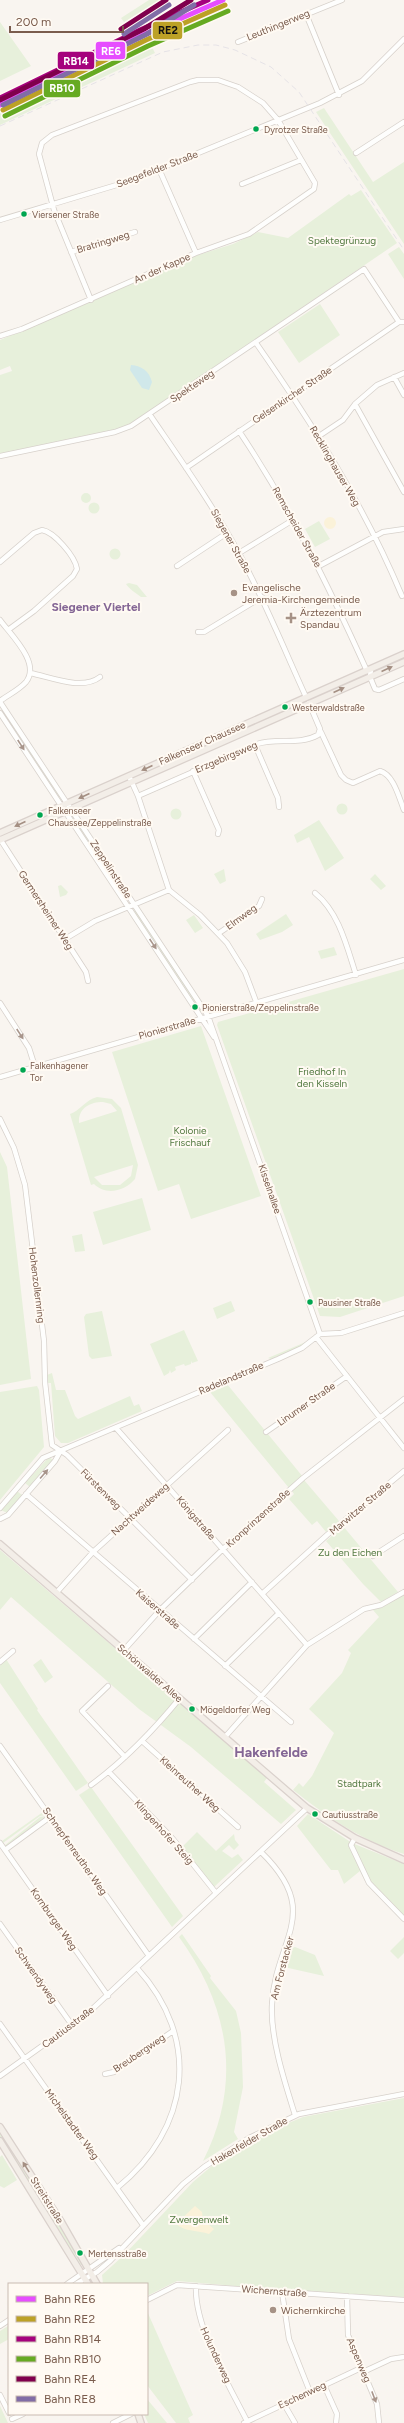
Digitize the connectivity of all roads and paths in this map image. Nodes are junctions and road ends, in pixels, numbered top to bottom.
1 (342, 0) edge
2 (306, 14) junction
3 (404, 39) edge
4 (238, 42) dead end
5 (339, 94) junction
6 (278, 120) junction
7 (404, 122) edge
8 (356, 153) dead end
9 (301, 160) junction
10 (159, 169) junction
11 (242, 184) dead end
12 (54, 205) junction
13 (0, 220) edge
14 (135, 232) dead end
15 (71, 252) junction
16 (196, 253) junction
17 (91, 300) junction
18 (401, 322) edge
19 (0, 336) edge
20 (256, 343) junction
21 (404, 373) edge
22 (394, 376) junction
23 (292, 395) junction
24 (404, 395) edge
25 (355, 404) junction
26 (150, 415) junction
27 (239, 431) junction
28 (319, 436) junction
29 (0, 456) edge
30 (186, 468) junction
31 (404, 492) edge
32 (294, 520) junction
33 (404, 529) edge
34 (227, 533) junction
35 (375, 536) junction
36 (239, 553) junction
37 (0, 562) edge
38 (177, 566) dead end
39 (319, 566) junction
40 (402, 596) dead end
41 (262, 597) junction
42 (0, 620) edge
43 (8, 630) junction
44 (198, 632) dead end
45 (404, 654) edge
46 (404, 662) edge
47 (369, 670) junction
48 (30, 674) junction
49 (100, 677) dead end
50 (370, 677) junction
51 (404, 679) edge
52 (306, 697) junction
53 (0, 701) edge
54 (309, 704) junction
55 (0, 713) edge
56 (319, 734) junction
57 (255, 745) junction
58 (193, 771) junction
59 (129, 776) junction
60 (132, 782) junction
61 (138, 796) junction
62 (67, 803) junction
63 (61, 806) junction
64 (279, 807) dead end
65 (68, 810) junction
66 (404, 810) edge
67 (0, 833) edge
68 (218, 834) dead end
69 (0, 840) edge
70 (169, 890) junction
71 (315, 893) dead end
72 (262, 899) dead end
73 (134, 904) junction
74 (129, 907) junction
75 (219, 933) junction
76 (65, 939) junction
77 (404, 960) edge
78 (356, 975) junction
79 (88, 981) dead end
80 (0, 1003) edge
81 (257, 1004) junction
82 (208, 1016) junction
83 (202, 1018) junction
84 (219, 1045) junction
85 (35, 1067) junction
86 (0, 1077) edge
87 (0, 1119) edge
88 (404, 1313) edge
89 (318, 1336) junction
90 (347, 1376) junction
91 (404, 1399) edge
92 (380, 1417) junction
93 (116, 1428) junction
94 (228, 1430) dead end
95 (266, 1432) dead end
96 (404, 1448) edge
97 (60, 1452) junction
98 (404, 1471) edge
99 (167, 1485) junction
100 (26, 1494) junction
101 (0, 1508) edge
102 (130, 1518) junction
103 (0, 1519) edge
104 (404, 1536) edge
105 (0, 1544) edge
106 (223, 1549) junction
107 (93, 1552) junction
108 (373, 1556) dead end
109 (192, 1580) junction
110 (252, 1582) junction
111 (57, 1592) junction
112 (404, 1592) edge
113 (262, 1594) junction
114 (160, 1610) junction
115 (279, 1613) junction
116 (194, 1639) junction
117 (307, 1645) junction
118 (124, 1650) junction
119 (13, 1651) dead end
120 (0, 1662) edge
121 (225, 1666) junction
122 (108, 1686) dead end
123 (261, 1697) junction
124 (180, 1698) junction
125 (291, 1722) dead end
126 (225, 1737) junction
127 (142, 1741) junction
128 (0, 1746) edge
129 (125, 1757) junction
130 (109, 1772) junction
131 (91, 1785) dead end
132 (307, 1808) junction
133 (50, 1817) junction
134 (238, 1827) dead end
135 (355, 1838) junction
136 (0, 1843) edge
137 (5, 1850) junction
138 (261, 1852) junction
139 (404, 1860) edge
140 (216, 1893) junction
141 (404, 1919) edge
142 (0, 1924) edge
143 (2, 1931) edge
144 (149, 1956) junction
145 (137, 1968) junction
146 (108, 1996) junction
147 (0, 2024) edge
148 (72, 2025) junction
149 (173, 2030) junction
150 (24, 2059) junction
151 (105, 2074) dead end
152 (0, 2076) edge
153 (404, 2094) edge
154 (295, 2115) junction
155 (0, 2127) edge
156 (0, 2141) edge
157 (117, 2188) junction
158 (144, 2225) junction
159 (91, 2272) junction
160 (86, 2279) edge
161 (72, 2283) edge
162 (96, 2283) edge
163 (196, 2286) junction
164 (282, 2292) junction
165 (347, 2296) junction
166 (148, 2300) edge
167 (404, 2300) edge
168 (404, 2357) edge
169 (362, 2370) junction
170 (324, 2385) junction
171 (310, 2392) junction
172 (0, 2395) edge
173 (284, 2404) junction
174 (8, 2412) edge
175 (22, 2415) edge
176 (129, 2415) edge
177 (255, 2418) junction
178 (13, 2421) edge
179 (245, 2422) edge
180 (113, 2423) edge
181 (258, 2423) edge
182 (295, 2423) edge
183 (336, 2423) edge
184 (379, 2423) edge

1 - 2 street, Leuthingerweg
2 - 4 street, Leuthingerweg
2 - 5 street
3 - 5 street, Seegefelder Straße
5 - 6 street, Seegefelder Straße
6 - 9 street
6 - 10 street, Seegefelder Straße
6 - 12 street
7 - 8 street
9 - 11 street
9 - 16 street, An der Kappe
10 - 12 street, Seegefelder Straße
10 - 16 street
12 - 13 street, Seegefelder Straße
12 - 15 street
14 - 15 street, Bratringweg
15 - 17 street
16 - 17 street, An der Kappe
17 - 19 street, An der Kappe
18 - 20 street, Spekteweg
18 - 23 street, Gelsenkircher Straße
20 - 23 street, Recklinghauser Weg
20 - 26 street, Spekteweg
21 - 22 street
22 - 24 street
22 - 25 street
23 - 27 street, Gelsenkircher Straße
23 - 28 street, Recklinghauser Weg
25 - 28 street
25 - 31 street
26 - 29 street, Spekteweg
26 - 30 street, Siegener Straße
27 - 30 street, Gelsenkircher Straße
27 - 32 street, Remscheider Straße
28 - 35 street, Recklinghauser Weg
30 - 34 street, Siegener Straße
32 - 36 street
32 - 39 street, Remscheider Straße
33 - 35 street
34 - 36 street, Siegener Straße
34 - 38 street
35 - 39 street
35 - 40 street, Recklinghauser Weg
36 - 41 street, Siegener Straße
37 - 43 street
39 - 47 street, Remscheider Straße
41 - 44 street
41 - 52 street, Siegener Straße
42 - 43 street
43 - 48 street
45 - 47 main road, Falkenseer Chaussee
50 -> 46 main road, Falkenseer Chaussee
47 - 50 street
47 - 52 main road, Falkenseer Chaussee
48 - 49 street
48 - 53 street
50 - 51 street
54 -> 50 main road, Falkenseer Chaussee
52 - 54 main road
52 -> 59 main road, Falkenseer Chaussee
53 - 62 street, Zeppelinstraße
54 - 56 street
54 - 60 main road, Falkenseer Chaussee
55 -> 63 street, Zeppelinstraße
56 - 57 street, Erzgebirgsweg
56 - 66 street
57 - 58 street, Erzgebirgsweg
57 - 64 street
58 - 61 street, Erzgebirgsweg
58 - 68 street
59 - 60 street
59 -> 62 main road, Falkenseer Chaussee
60 - 61 street
60 - 65 main road, Falkenseer Chaussee
61 - 70 street
62 - 63 main road, Falkenseer Chaussee
62 - 65 street, Zeppelinstraße
63 - 65 street, Zeppelinstraße
63 -> 67 main road, Falkenseer Chaussee
65 - 69 main road, Falkenseer Chaussee
65 - 73 street, Zeppelinstraße
65 - 74 street, Zeppelinstraße
69 - 76 street, Germersheimer Weg
70 - 73 street
70 - 75 street
71 - 78 street
72 - 75 street, Elmweg
73 - 74 street
73 - 82 street, Zeppelinstraße
74 - 76 street
74 -> 83 street, Zeppelinstraße
75 - 81 street
76 - 79 street, Germersheimer Weg
77 - 78 street, Pionierstraße
78 - 81 street, Pionierstraße
80 -> 85 street
81 - 82 street, Pionierstraße
82 - 83 street, Pionierstraße
82 - 84 street, Kisselnallee
83 - 84 street, Kisselnallee
83 - 85 street, Pionierstraße
84 - 89 street, Kisselnallee
85 - 86 street, Pionierstraße
87 - 97 street, Hohenzollernring
88 - 89 street
89 - 90 street
89 - 93 street, Radelandstraße
90 - 92 street
90 - 95 street, Linumer Straße
91 - 92 street, Kronprinzenstraße
92 - 96 street
92 - 106 street, Kronprinzenstraße
93 - 97 street, Radelandstraße
93 - 99 street, Königstraße
94 - 99 street, Nachtweideweg
100 -> 97 street
97 - 101 street
97 - 102 street, Fürstenweg
98 - 113 street, Marwitzer Straße
99 - 102 street, Nachtweideweg
99 - 106 street, Königstraße
100 - 103 street
100 - 107 street, Kaiserstraße
102 - 107 street, Nachtweideweg
102 - 109 street, Fürstenweg
104 - 108 street
105 - 111 main road, Schönwalder Allee
106 - 109 street, Kronprinzenstraße
106 - 110 street, Königstraße
107 - 111 street, Nachtweideweg
107 - 114 street, Kaiserstraße
109 - 114 street, Kronprinzenstraße
110 - 113 street, Königstraße
110 - 116 street
111 - 118 main road, Schönwalder Allee
112 - 117 street
113 - 115 street, Königstraße
114 - 116 street, Kaiserstraße
114 - 118 street, Kronprinzenstraße
115 - 117 street, Königstraße
115 - 121 street
116 - 121 street, Kaiserstraße
117 - 123 street
118 - 124 main road, Schönwalder Allee
119 - 120 street
121 - 123 street, Kaiserstraße
122 - 129 street
123 - 125 street, Kaiserstraße
123 - 126 street
124 - 126 main road, Schönwalder Allee
124 - 127 street
126 - 132 main road, Schönwalder Allee
127 - 129 street
127 - 134 street, Kleinreuther Weg
128 - 133 street, Schnepfenreuther Weg
129 - 130 street
130 - 131 street
130 - 140 street, Klingenhofer Steig
132 - 135 main road, Schönwalder Allee
132 - 138 street, Cautiusstraße
133 - 137 street
133 - 144 street, Schnepfenreuther Weg
135 - 139 main road, Schönwalder Allee
135 - 141 street
136 - 137 street, Kornburger Weg
137 - 146 street, Kornburger Weg
138 - 140 street, Cautiusstraße
138 - 154 street, Am Forstacker
140 - 144 street, Cautiusstraße
142 - 143 street, Schwendyweg
143 - 148 street, Schwendyweg
144 - 145 street, Cautiusstraße
145 - 146 street, Cautiusstraße
145 - 149 street
146 - 148 street, Cautiusstraße
147 - 150 street, Michelstadter Weg
148 - 150 street, Cautiusstraße
149 - 151 street, Breubergweg
149 - 157 street
150 - 152 street, Cautiusstraße
150 - 157 street, Michelstadter Weg
153 - 154 street, Hakenfelder Straße
154 - 158 street, Hakenfelder Straße
159 -> 155 main road, Streitstraße
156 - 160 main road, Streitstraße
157 - 158 street, Michelstadter Weg
158 - 159 street, Hakenfelder Straße
159 - 160 street, Hakenfelder Straße
159 - 162 main road, Streitstraße
160 - 161 street
163 - 164 street, Wichernstraße
163 - 166 street, Wichernstraße
163 - 179 street, Holunderweg
164 - 165 street, Wichernstraße
164 - 171 street
165 - 167 street, Wichernstraße
165 - 169 street, Aspenweg
168 - 169 street, Eschenweg
169 - 170 street, Eschenweg
169 -> 184 street, Aspenweg
170 - 171 street, Eschenweg
170 - 183 street
171 - 173 street, Eschenweg
172 - 174 street
173 - 177 street, Eschenweg
173 - 182 street
175 - 178 street
176 - 180 street
177 - 179 street, Eschenweg
177 - 181 street

